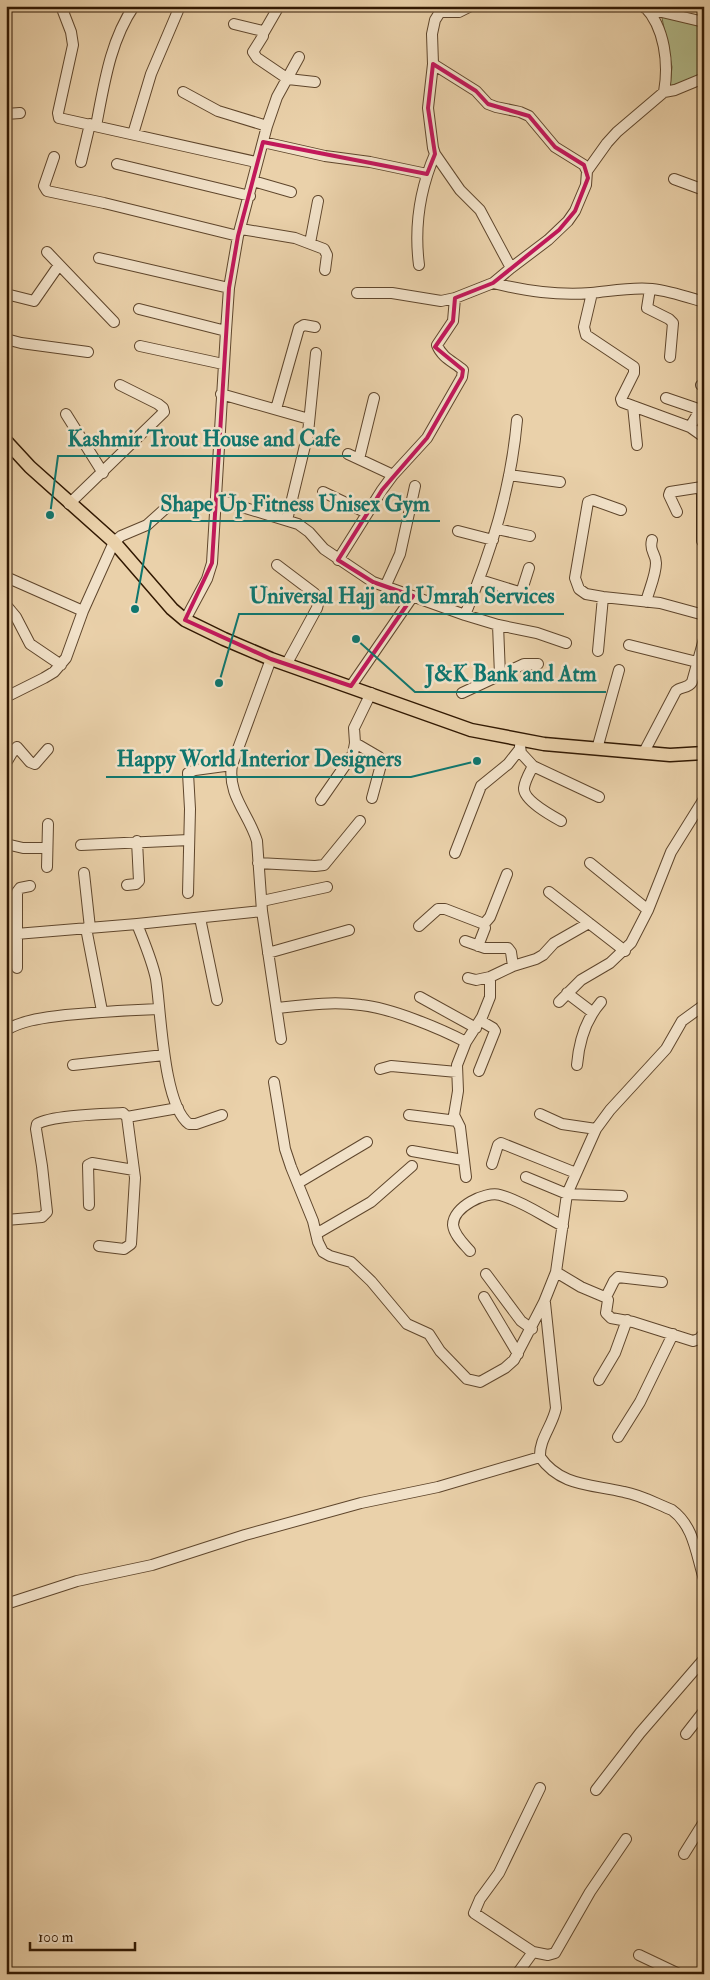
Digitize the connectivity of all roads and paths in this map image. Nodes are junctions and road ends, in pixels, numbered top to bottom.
1 (61, 6) edge
2 (134, 6) edge
3 (180, 6) edge
4 (279, 6) edge
5 (471, 6) edge
6 (644, 7) edge
7 (436, 10) edge
8 (704, 22) edge
9 (234, 24) dead end
10 (264, 32) junction
11 (299, 57) dead end
12 (433, 64) junction
13 (286, 78) junction
14 (704, 78) edge
15 (315, 82) dead end
16 (183, 92) dead end
17 (664, 92) junction
18 (20, 113) dead end
19 (6, 114) edge
20 (93, 125) junction
21 (267, 126) junction
22 (134, 134) junction
23 (262, 142) junction
24 (435, 154) junction
25 (54, 157) dead end
26 (80, 162) dead end
27 (256, 162) junction
28 (117, 164) dead end
29 (587, 171) junction
30 (427, 174) junction
31 (674, 179) dead end
32 (253, 181) junction
33 (704, 190) edge
34 (291, 192) dead end
35 (250, 196) junction
36 (318, 201) dead end
37 (239, 233) junction
38 (310, 243) junction
39 (47, 252) dead end
40 (99, 258) dead end
41 (59, 265) junction
42 (419, 265) dead end
43 (510, 268) junction
44 (325, 270) dead end
45 (493, 283) junction
46 (229, 288) junction
47 (650, 289) junction
48 (358, 293) dead end
49 (592, 293) junction
50 (6, 294) edge
51 (456, 298) junction
52 (704, 302) edge
53 (139, 309) dead end
54 (114, 322) dead end
55 (315, 327) dead end
56 (226, 331) junction
57 (6, 339) edge
58 (140, 346) dead end
59 (88, 352) dead end
60 (316, 353) dead end
61 (670, 357) dead end
62 (223, 364) junction
63 (120, 385) dead end
64 (221, 394) junction
65 (374, 398) dead end
66 (666, 398) dead end
67 (633, 406) junction
68 (276, 409) junction
69 (702, 411) edge
70 (66, 414) dead end
71 (310, 418) junction
72 (517, 420) dead end
73 (690, 427) junction
74 (704, 437) edge
75 (6, 441) edge
76 (637, 445) dead end
77 (348, 454) dead end
78 (359, 459) junction
79 (103, 473) junction
80 (393, 475) junction
81 (509, 475) junction
82 (560, 482) dead end
83 (415, 486) dead end
84 (323, 492) dead end
85 (216, 499) junction
86 (69, 504) junction
87 (167, 507) dead end
88 (621, 510) dead end
89 (677, 512) dead end
90 (367, 513) junction
91 (287, 520) junction
92 (498, 529) junction
93 (458, 531) dead end
94 (530, 536) dead end
95 (493, 540) junction
96 (652, 540) dead end
97 (114, 542) junction
98 (704, 544) edge
99 (338, 560) junction
100 (277, 565) dead end
101 (529, 568) dead end
102 (6, 577) edge
103 (480, 580) junction
104 (385, 587) junction
105 (413, 596) junction
106 (603, 597) junction
107 (646, 602) junction
108 (6, 604) edge
109 (83, 611) junction
110 (466, 615) junction
111 (704, 615) edge
112 (185, 620) junction
113 (498, 625) junction
114 (704, 639) edge
115 (566, 643) dead end
116 (630, 645) dead end
117 (598, 651) dead end
118 (270, 659) junction
119 (697, 662) junction
120 (538, 664) dead end
121 (61, 665) junction
122 (286, 665) junction
123 (618, 670) dead end
124 (500, 675) junction
125 (352, 686) junction
126 (371, 693) junction
127 (462, 693) dead end
128 (6, 698) edge
129 (355, 743) junction
130 (521, 745) junction
131 (48, 749) dead end
132 (596, 749) junction
133 (644, 752) junction
134 (704, 753) edge
135 (6, 763) edge
136 (232, 765) junction
137 (533, 766) junction
138 (600, 797) dead end
139 (372, 798) dead end
140 (704, 799) edge
141 (321, 800) dead end
142 (360, 821) dead end
143 (561, 821) dead end
144 (48, 824) dead end
145 (189, 840) junction
146 (137, 841) junction
147 (6, 844) edge
148 (81, 845) dead end
149 (47, 848) junction
150 (455, 853) dead end
151 (258, 863) junction
152 (590, 863) dead end
153 (47, 867) dead end
154 (84, 873) dead end
155 (507, 874) dead end
156 (126, 885) dead end
157 (30, 886) dead end
158 (327, 887) dead end
159 (549, 892) dead end
160 (188, 893) dead end
161 (262, 906) junction
162 (648, 910) junction
163 (200, 918) junction
164 (589, 923) junction
165 (137, 924) junction
166 (484, 924) junction
167 (419, 926) dead end
168 (88, 928) junction
169 (349, 930) dead end
170 (16, 934) junction
171 (465, 941) dead end
172 (478, 946) junction
173 (625, 951) junction
174 (268, 953) junction
175 (512, 966) junction
176 (17, 968) dead end
177 (490, 977) junction
178 (468, 978) dead end
179 (567, 993) junction
180 (420, 997) dead end
181 (217, 1000) dead end
182 (559, 1002) dead end
183 (600, 1002) dead end
184 (704, 1005) edge
185 (276, 1008) junction
186 (159, 1009) junction
187 (102, 1011) junction
188 (592, 1012) junction
189 (478, 1024) junction
190 (6, 1030) edge
191 (281, 1039) dead end
192 (466, 1042) junction
193 (164, 1054) junction
194 (73, 1065) dead end
195 (577, 1065) dead end
196 (380, 1069) dead end
197 (479, 1071) dead end
198 (457, 1072) junction
199 (274, 1082) dead end
200 (178, 1108) junction
201 (540, 1114) dead end
202 (222, 1115) dead end
203 (409, 1115) dead end
204 (127, 1117) junction
205 (457, 1121) junction
206 (596, 1129) junction
207 (367, 1142) dead end
208 (412, 1151) dead end
209 (463, 1160) junction
210 (492, 1164) dead end
211 (412, 1166) dead end
212 (134, 1170) junction
213 (576, 1173) junction
214 (526, 1177) dead end
215 (466, 1178) dead end
216 (298, 1183) junction
217 (567, 1194) junction
218 (622, 1196) dead end
219 (89, 1205) dead end
220 (6, 1220) edge
221 (563, 1226) junction
222 (316, 1234) junction
223 (99, 1246) dead end
224 (470, 1251) dead end
225 (556, 1272) junction
226 (486, 1274) dead end
227 (662, 1282) dead end
228 (484, 1297) dead end
229 (606, 1297) junction
230 (544, 1302) junction
231 (627, 1320) junction
232 (532, 1329) junction
233 (704, 1333) edge
234 (673, 1334) junction
235 (518, 1354) junction
236 (599, 1380) dead end
237 (618, 1437) dead end
238 (540, 1456) junction
239 (704, 1579) edge
240 (6, 1604) edge
241 (704, 1659) edge
242 (704, 1711) edge
243 (686, 1734) dead end
244 (540, 1788) dead end
245 (596, 1790) dead end
246 (704, 1822) edge
247 (626, 1839) dead end
248 (684, 1854) dead end
249 (533, 1952) junction
250 (639, 1955) dead end
251 (517, 1974) edge
252 (679, 1974) edge

1 - 20 street
2 - 20 street
3 - 22 street
4 - 10 street
5 - 7 street
6 - 8 street
6 - 17 street
7 - 12 street
9 - 10 street
10 - 13 street
11 - 13 street
12 - 24 street
12 - 29 street
13 - 15 street
13 - 21 street
14 - 17 street
16 - 21 street
17 - 29 street
18 - 19 street
20 - 22 street
20 - 26 street
21 - 23 street
22 - 27 street
23 - 27 street
23 - 30 street
24 - 30 street
24 - 43 street
25 - 37 street
27 - 32 street
28 - 35 street
29 - 43 street
30 - 42 street
31 - 33 street
32 - 34 street
32 - 35 street
35 - 37 street
36 - 38 street
37 - 38 street
37 - 46 street
38 - 44 street
39 - 41 street
40 - 46 street
41 - 50 street
41 - 54 street
43 - 45 street
45 - 49 street
45 - 51 street
46 - 56 street
47 - 49 street
47 - 52 street
47 - 61 street
48 - 51 street
49 - 67 street
51 - 80 street
53 - 56 street
55 - 68 street
56 - 62 street
57 - 59 street
58 - 62 street
60 - 71 street
62 - 64 street
63 - 79 street
64 - 68 street
64 - 85 street
65 - 78 street
66 - 69 street
67 - 73 street
67 - 76 street
68 - 71 street
69 - 73 street
70 - 79 street
71 - 91 street
72 - 81 street
73 - 74 street
75 - 86 main road
77 - 78 street
78 - 80 street
79 - 86 street
80 - 90 street
81 - 82 street
81 - 92 street
83 - 104 street
84 - 90 street
85 - 91 street
85 - 112 street
86 - 97 main road
87 - 97 street
88 - 106 street
89 - 98 street
90 - 99 street
91 - 99 street
92 - 94 street
92 - 95 street
93 - 95 street
95 - 103 street
96 - 107 street
97 - 109 street
97 - 112 main road
99 - 104 street
100 - 122 street
101 - 103 street
102 - 109 street
103 - 110 street
104 - 105 street
105 - 110 street
105 - 125 street
106 - 107 street
106 - 117 street
107 - 111 street
108 - 121 street
109 - 121 street
110 - 113 street
112 - 118 main road
113 - 115 street
113 - 124 street
114 - 119 street
116 - 119 street
118 - 122 main road
118 - 136 street
119 - 133 street
120 - 124 street
121 - 128 street
122 - 125 main road
123 - 132 street
124 - 127 street
125 - 126 main road
126 - 129 street
126 - 130 main road
129 - 139 street
129 - 141 street
130 - 132 main road
130 - 137 street
130 - 150 street
131 - 135 street
132 - 133 main road
133 - 134 main road
136 - 145 street
136 - 151 street
137 - 138 street
137 - 143 street
140 - 162 street
142 - 151 street
144 - 149 street
145 - 146 street
145 - 160 street
146 - 148 street
146 - 156 street
147 - 149 street
149 - 153 street
151 - 161 street
152 - 162 street
154 - 168 street
155 - 166 street
157 - 170 street
158 - 161 street
159 - 164 street
161 - 163 street
161 - 174 street
162 - 173 street
163 - 165 street
163 - 181 street
164 - 173 street
164 - 175 street
165 - 168 street
165 - 186 street
166 - 167 street
166 - 172 street
168 - 170 street
168 - 187 street
169 - 174 street
170 - 176 street
171 - 172 street
172 - 175 street
173 - 179 street
174 - 185 street
175 - 177 street
177 - 178 street
177 - 189 street
179 - 182 street
179 - 188 street
180 - 189 street
183 - 188 street
184 - 206 street
185 - 191 street
185 - 192 street
186 - 187 street
186 - 193 street
187 - 190 street
188 - 195 street
189 - 192 street
189 - 197 street
192 - 198 street
193 - 194 street
193 - 200 street
196 - 198 street
198 - 205 street
199 - 216 street
200 - 202 street
200 - 204 street
201 - 206 street
203 - 205 street
204 - 212 street
204 - 220 street
205 - 209 street
206 - 213 street
207 - 216 street
208 - 209 street
209 - 215 street
210 - 213 street
211 - 222 street
212 - 219 street
212 - 223 street
213 - 217 street
214 - 217 street
216 - 222 street
217 - 218 street
217 - 221 street
221 - 224 street
221 - 225 street
222 - 235 street
225 - 229 street
225 - 230 street
226 - 232 street
227 - 229 street
228 - 235 street
229 - 231 street
230 - 232 street
230 - 238 street
231 - 234 street
231 - 236 street
232 - 235 street
233 - 234 street
234 - 237 street
238 - 239 street
238 - 240 street
241 - 245 street
242 - 243 street
244 - 249 street
246 - 248 street
247 - 249 street
249 - 251 street
250 - 252 street

